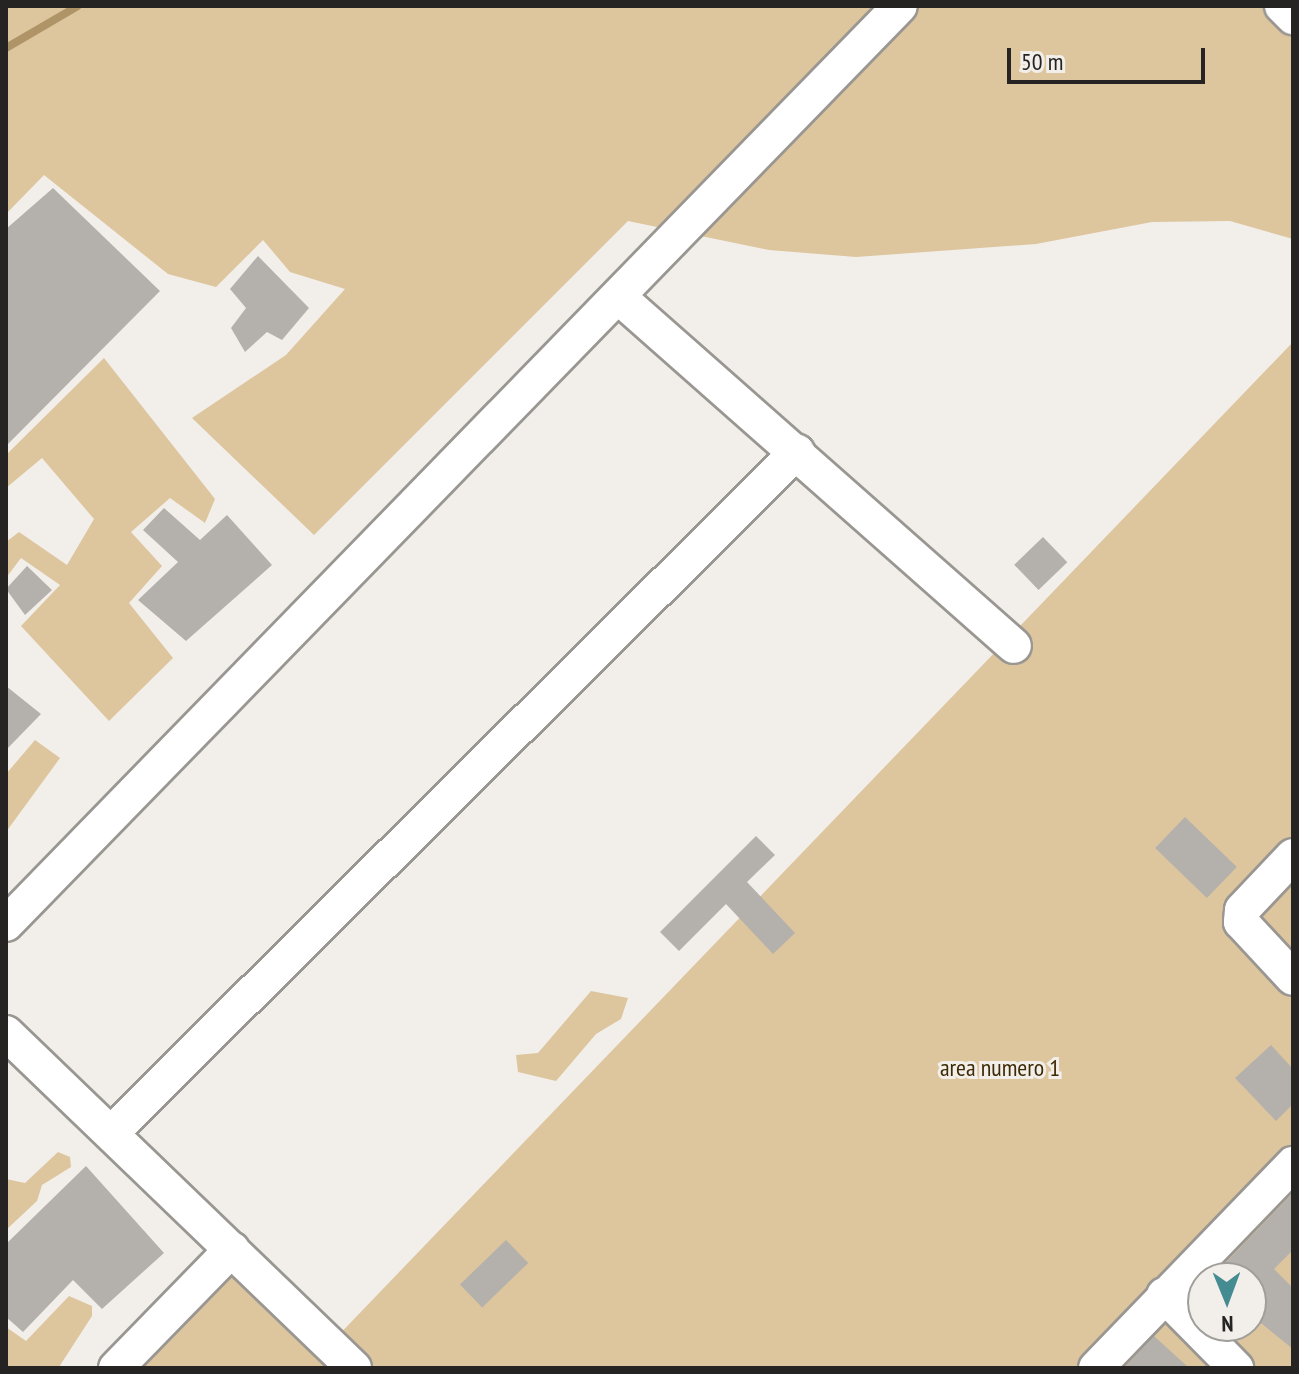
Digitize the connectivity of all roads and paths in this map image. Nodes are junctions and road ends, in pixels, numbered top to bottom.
1 (900, 6) edge
2 (1282, 6) edge
3 (1293, 17) edge
4 (621, 299) junction
5 (797, 452) junction
6 (1014, 646) dead end
7 (1293, 856) edge
8 (6, 924) edge
9 (1293, 978) edge
10 (6, 1033) edge
11 (111, 1133) junction
12 (1293, 1164) edge
13 (232, 1249) junction
14 (1164, 1295) junction
15 (116, 1368) edge
16 (354, 1368) edge
17 (1096, 1368) edge
18 (1236, 1368) edge

1 - 4 street
2 - 3 street
4 - 5 street
4 - 8 street
5 - 6 street
5 - 11 street
7 - 9 street
10 - 11 street
11 - 13 street
12 - 14 street
13 - 15 street
13 - 16 street
14 - 17 street
14 - 18 street

